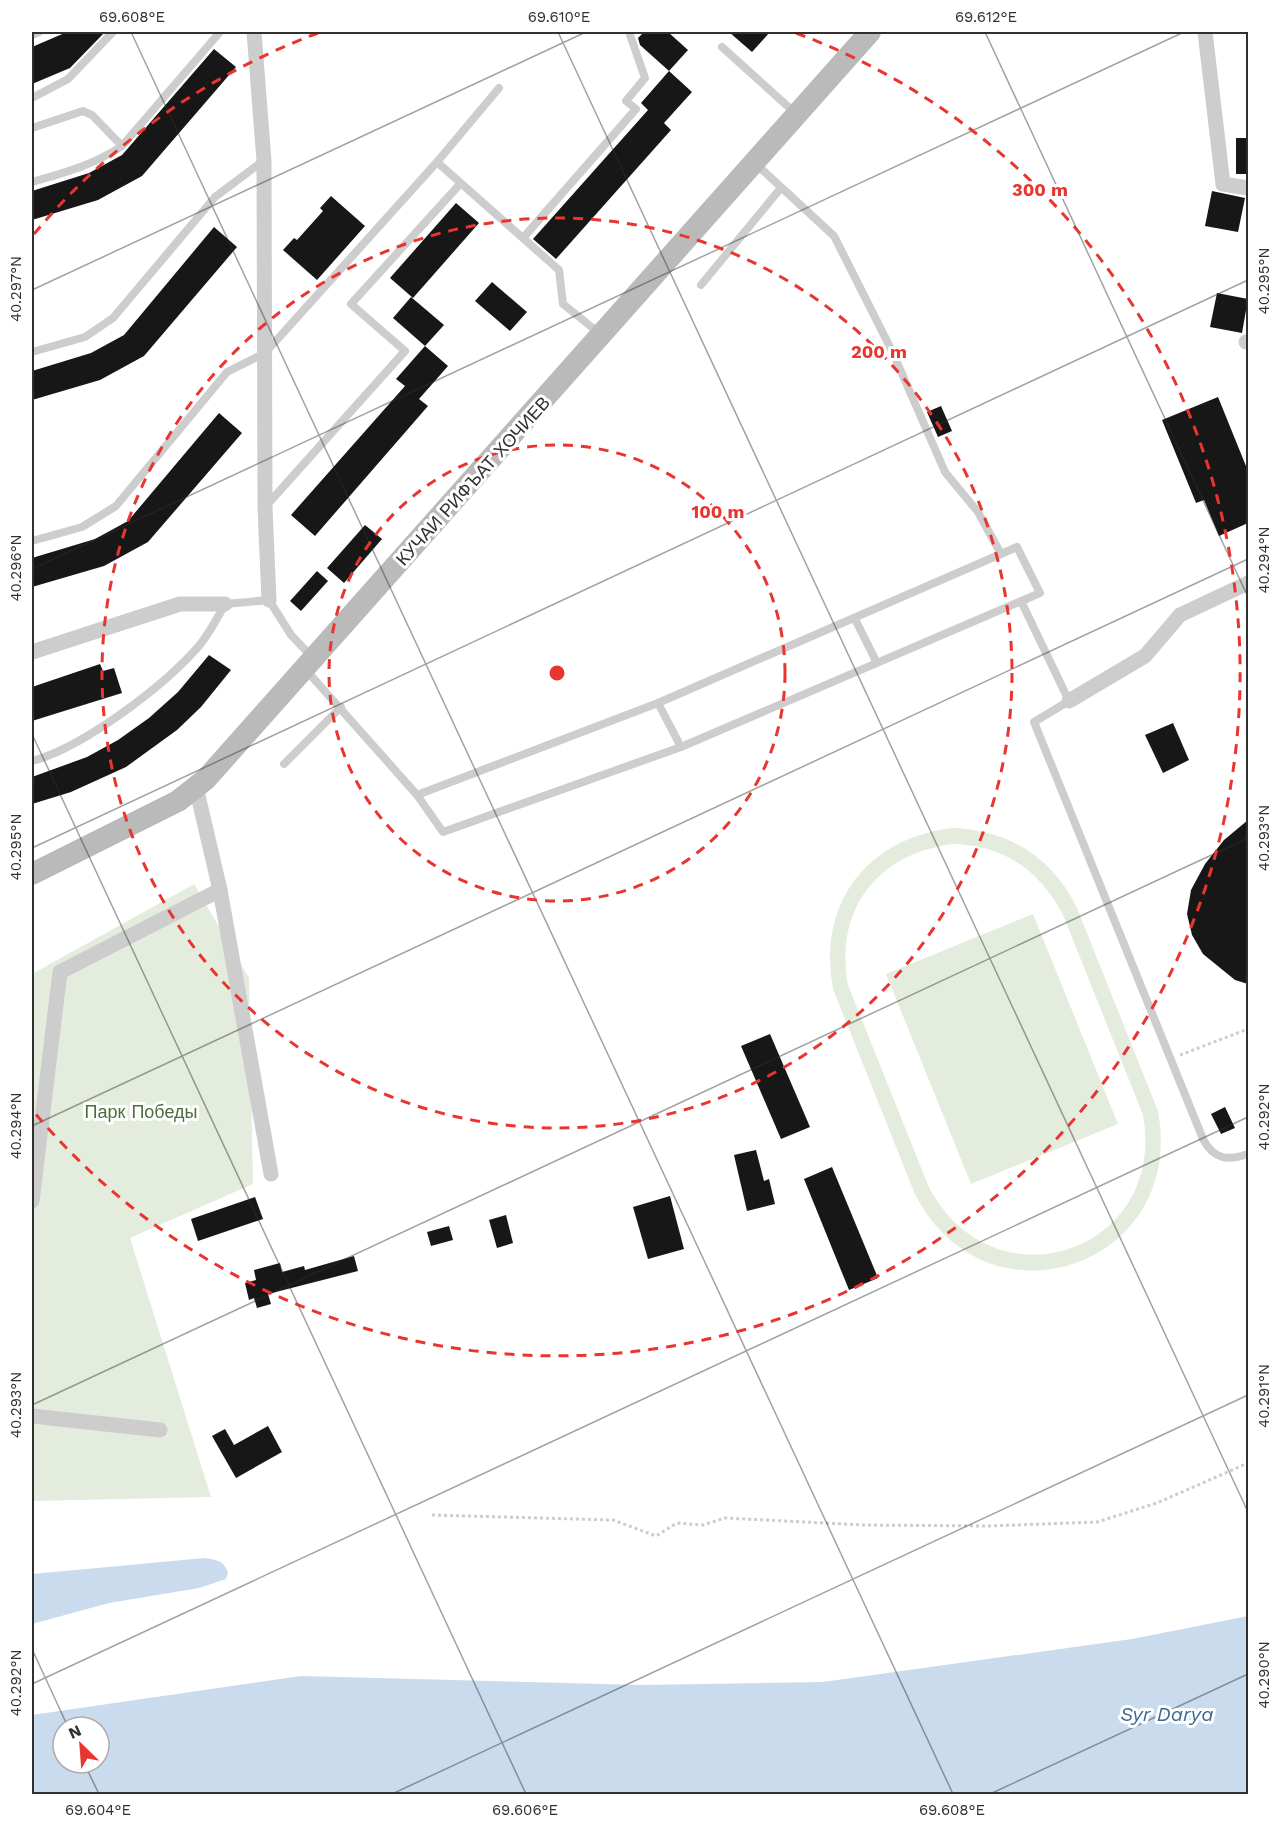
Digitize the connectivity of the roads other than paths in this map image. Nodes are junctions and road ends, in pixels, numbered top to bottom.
1 (39, 32) edge
2 (113, 32) edge
3 (220, 32) edge
4 (254, 32) edge
5 (629, 32) edge
6 (870, 32) edge
7 (1205, 32) edge
8 (32, 35) edge
9 (722, 47) dead end
10 (499, 88) dead end
11 (32, 98) edge
12 (797, 114) junction
13 (32, 128) edge
14 (122, 146) junction
15 (264, 161) junction
16 (437, 162) junction
17 (754, 163) junction
18 (32, 182) edge
19 (460, 184) junction
20 (1248, 188) edge
21 (780, 189) junction
22 (523, 238) junction
23 (701, 285) dead end
24 (602, 334) junction
25 (32, 352) edge
26 (265, 353) junction
27 (265, 508) junction
28 (32, 541) edge
29 (1001, 554) junction
30 (1248, 583) edge
31 (269, 600) junction
32 (1021, 601) junction
33 (225, 604) junction
34 (855, 619) junction
35 (32, 652) edge
36 (877, 663) junction
37 (310, 664) junction
38 (1069, 701) junction
39 (658, 703) junction
40 (341, 707) junction
41 (681, 747) junction
42 (32, 760) edge
43 (284, 764) dead end
44 (196, 787) junction
45 (417, 795) junction
46 (32, 874) edge
47 (220, 890) junction
48 (1248, 1154) edge
49 (271, 1173) dead end
50 (32, 1201) edge
51 (32, 1416) edge
52 (160, 1430) dead end

1 - 8 lane
2 - 11 lane
3 - 14 lane
4 - 15 street
5 - 22 lane
6 - 12 main road, КУЧАИ РИФЪАТ ХОЧИЕВ
7 - 20 street
9 - 12 lane
10 - 16 lane
12 - 17 main road, КУЧАИ РИФЪАТ ХОЧИЕВ
13 - 14 lane
14 - 18 lane
15 - 25 lane
15 - 26 street
16 - 19 lane
16 - 26 lane
17 - 21 lane
17 - 24 main road, КУЧАИ РИФЪАТ ХОЧИЕВ
19 - 22 lane
19 - 27 lane
21 - 23 lane
21 - 29 lane
22 - 24 lane
24 - 37 main road, КУЧАИ РИФЪАТ ХОЧИЕВ
26 - 27 street
26 - 28 lane
27 - 31 street
29 - 32 lane
29 - 34 lane
30 - 38 street
31 - 33 lane
31 - 37 lane
32 - 36 lane
32 - 38 lane
33 - 35 street
33 - 42 lane
34 - 36 lane
34 - 39 lane
36 - 41 lane
37 - 40 lane
37 - 44 main road, КУЧАИ РИФЪАТ ХОЧИЕВ
38 - 48 lane
39 - 41 lane
39 - 45 lane
40 - 43 lane
40 - 45 lane
41 - 45 lane
44 - 46 main road, КУЧАИ РИФЪАТ ХОЧИЕВ
44 - 47 street
47 - 49 street
47 - 50 street
51 - 52 street

